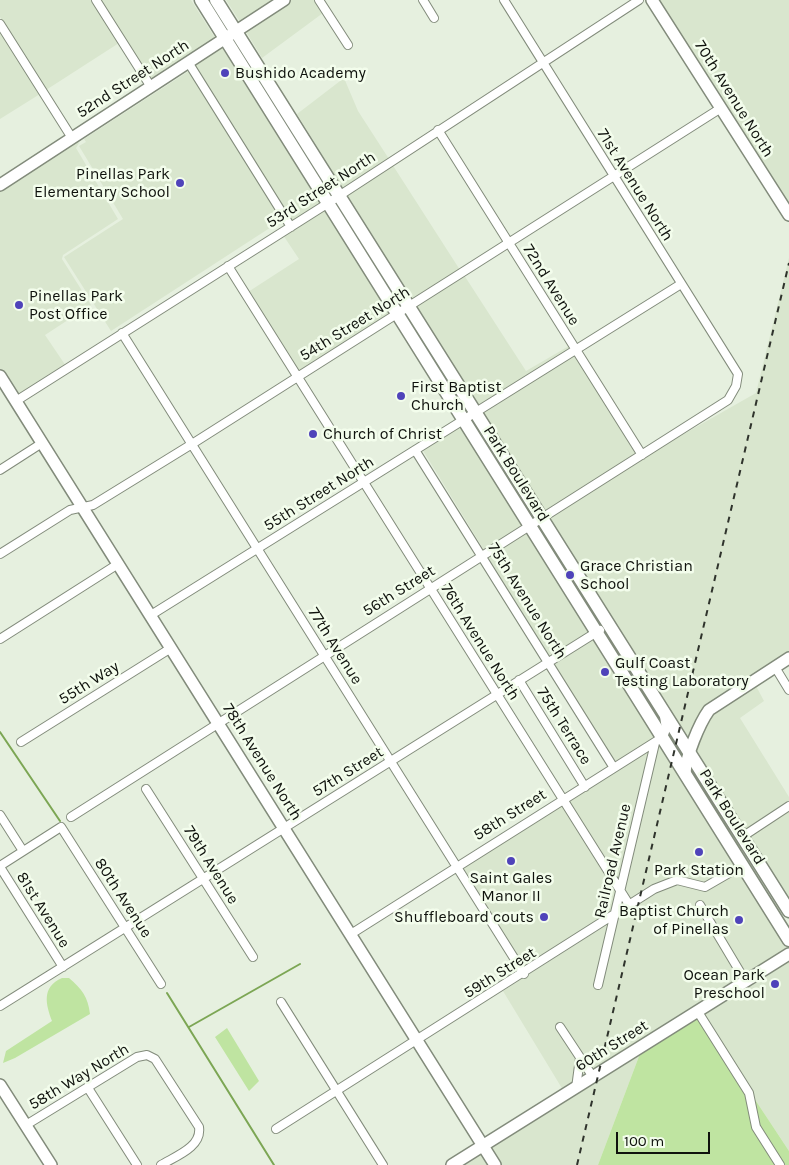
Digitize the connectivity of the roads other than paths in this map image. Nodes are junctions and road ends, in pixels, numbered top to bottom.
1 (96, 0) edge
2 (201, 0) edge
3 (216, 0) edge
4 (284, 0) edge
5 (319, 0) edge
6 (423, 0) edge
7 (504, 0) edge
8 (639, 0) edge
9 (652, 0) edge
10 (434, 18) dead end
11 (0, 24) edge
12 (231, 36) junction
13 (348, 45) dead end
14 (188, 62) junction
15 (543, 63) junction
16 (150, 87) junction
17 (721, 108) junction
18 (438, 130) junction
19 (72, 138) junction
20 (614, 177) junction
21 (0, 185) edge
22 (339, 196) junction
23 (327, 203) junction
24 (789, 215) edge
25 (291, 227) junction
26 (508, 242) junction
27 (228, 266) junction
28 (681, 284) junction
29 (409, 307) junction
30 (397, 314) junction
31 (122, 333) junction
32 (575, 349) junction
33 (0, 376) edge
34 (297, 376) junction
35 (736, 386) joint
36 (16, 401) junction
37 (475, 412) junction
38 (463, 420) junction
39 (42, 443) junction
40 (192, 444) junction
41 (415, 450) junction
42 (642, 455) junction
43 (0, 470) edge
44 (363, 482) junction
45 (82, 506) junction
46 (542, 519) junction
47 (530, 526) junction
48 (257, 549) junction
49 (0, 554) edge
50 (482, 555) junction
51 (118, 564) junction
52 (430, 588) junction
53 (150, 615) junction
54 (608, 624) junction
55 (596, 632) junction
56 (0, 639) edge
57 (171, 648) junction
58 (324, 655) junction
59 (789, 658) edge
60 (548, 662) junction
61 (775, 667) junction
62 (519, 680) junction
63 (789, 690) edge
64 (497, 695) junction
65 (663, 711) junction
66 (218, 722) junction
67 (659, 740) junction
68 (21, 742) dead end
69 (689, 752) junction
70 (391, 761) junction
71 (614, 768) junction
72 (685, 773) junction
73 (584, 787) junction
74 (146, 789) dead end
75 (563, 800) junction
76 (705, 805) junction
77 (789, 806) edge
78 (0, 815) edge
79 (71, 817) dead end
80 (284, 828) junction
81 (739, 832) junction
82 (23, 851) junction
83 (743, 865) junction
84 (0, 867) edge
85 (457, 867) junction
86 (203, 878) junction
87 (773, 886) junction
88 (621, 892) junction
89 (700, 905) dead end
90 (630, 906) junction
91 (789, 911) edge
92 (615, 916) junction
93 (775, 916) junction
94 (789, 926) edge
95 (126, 927) junction
96 (351, 934) junction
97 (789, 940) edge
98 (789, 954) edge
99 (253, 957) dead end
100 (63, 966) junction
101 (524, 974) junction
102 (746, 982) junction
103 (161, 984) dead end
104 (598, 985) dead end
105 (281, 1002) dead end
106 (1, 1004) edge
107 (698, 1012) junction
108 (560, 1027) dead end
109 (417, 1041) junction
110 (580, 1058) junction
111 (593, 1077) junction
112 (88, 1088) junction
113 (576, 1088) junction
114 (1, 1089) edge
115 (336, 1091) junction
116 (26, 1126) junction
117 (276, 1129) dead end
118 (483, 1146) junction
119 (51, 1165) edge
120 (136, 1165) edge
121 (161, 1165) edge
122 (383, 1165) edge
123 (452, 1165) edge
124 (495, 1165) edge
125 (780, 1165) edge

1 - 16 street
2 - 12 main road, Park Boulevard
3 - 12 main road, Park Boulevard
4 - 12 street, 52nd Street North
5 - 13 street
6 - 10 street
7 - 15 street, 71st Avenue North
8 - 15 street, 53rd Street North
9 - 17 street, 70th Avenue North
11 - 19 street
12 - 14 street, 52nd Street North
12 - 22 main road, Park Boulevard
12 - 23 main road, Park Boulevard
14 - 16 street, 52nd Street North
14 - 25 street
15 - 18 street, 53rd Street North
15 - 20 street, 71st Avenue North
16 - 19 street, 52nd Street North
17 - 20 street, 54th Street North
17 - 24 street, 70th Avenue North
18 - 22 street, 53rd Street North
18 - 26 street, 72nd Avenue
19 - 21 street, 52nd Street North
20 - 26 street, 54th Street North
20 - 28 street, 71st Avenue North
22 - 23 street, 53rd Street North
22 - 29 main road, Park Boulevard
23 - 25 street, 53rd Street North
23 - 30 main road, Park Boulevard
25 - 27 street, 53rd Street North
26 - 29 street, 54th Street North
26 - 32 street, 72nd Avenue
27 - 31 street, 53rd Street North
27 - 34 street, 76th Avenue North
28 - 32 street, 55th Street North
28 - 35 street, 71st Avenue North
29 - 30 street, 54th Street North
29 - 37 main road, Park Boulevard
30 - 34 street, 54th Street North
30 - 38 main road, Park Boulevard
31 - 36 street, 53rd Street North
31 - 40 street, 77th Avenue
32 - 37 street, 55th Street North
32 - 42 street, 72nd Avenue
33 - 36 street, 78th Avenue North
34 - 40 street, 54th Street North
34 - 44 street, 76th Avenue North
35 - 42 street, 56th Street
36 - 39 street, 78th Avenue North
37 - 38 street, 55th Street North
37 - 46 main road, Park Boulevard
38 - 41 street, 55th Street North
38 - 47 main road, Park Boulevard
39 - 43 street
39 - 45 street, 78th Avenue North
40 - 45 street, 54th Street North
40 - 48 street, 77th Avenue
41 - 44 street, 55th Street North
41 - 50 street, 75th Avenue North
42 - 46 street, 56th Street
44 - 48 street, 55th Street North
44 - 52 street, 76th Avenue North
45 - 49 street, 54th Street North
45 - 51 street, 78th Avenue North
46 - 47 street, 56th Street
46 - 54 main road, Park Boulevard
47 - 50 street, 56th Street
47 - 55 main road, Park Boulevard
48 - 53 street, 55th Street North
48 - 58 street, 77th Avenue
50 - 52 street, 56th Street
50 - 60 street, 75th Avenue North
51 - 53 street, 78th Avenue North
51 - 56 street
52 - 58 street, 56th Street
52 - 64 street, 76th Avenue North
53 - 57 street, 78th Avenue North
54 - 55 street, 57th Street
54 - 65 main road, Park Boulevard
55 - 60 street, 57th Street
55 - 67 main road, Park Boulevard
57 - 66 street, 78th Avenue North
57 - 68 street, 55th Way
58 - 66 street, 56th Street
58 - 70 street, 77th Avenue
59 - 61 street
60 - 62 street, 57th Street
60 - 71 street, 75th Avenue North
61 - 63 street
61 - 69 street
62 - 64 street, 57th Street
62 - 73 street, 75th Terrace
64 - 70 street, 57th Street
64 - 75 street, 76th Avenue North
65 - 67 street
65 - 69 main road, Park Boulevard
66 - 79 street, 56th Street
66 - 80 street, 78th Avenue North
67 - 71 street, 58th Street
67 - 72 main road, Park Boulevard
67 - 88 street, Railroad Avenue
69 - 72 street
69 - 81 main road, Park Boulevard
70 - 80 street, 57th Street
70 - 85 street, 77th Avenue
71 - 73 street, 58th Street
72 - 76 main road, Park Boulevard
73 - 75 street, 58th Street
74 - 86 street, 79th Avenue
75 - 85 street, 58th Street
75 - 88 street, 76th Avenue North
76 - 81 main road
76 - 83 main road, Park Boulevard
77 - 81 street
78 - 82 street
80 - 86 street, 57th Street
80 - 96 street, 78th Avenue North
81 - 87 main road, Park Boulevard
82 - 84 street
82 - 95 street, 80th Avenue
83 - 87 main road
83 - 90 street, 59th Street
83 - 93 main road, Park Boulevard
84 - 100 street, 81st Avenue
85 - 96 street, 58th Street
85 - 101 street, 77th Avenue
86 - 95 street, 57th Street
86 - 99 street, 79th Avenue
87 - 91 main road, Park Boulevard
88 - 90 street, 76th Avenue North
88 - 92 street, Railroad Avenue
89 - 102 street
90 - 92 street, 59th Street
92 - 101 street, 59th Street
92 - 104 street, Railroad Avenue
93 - 94 main road
93 - 97 main road, Park Boulevard
95 - 100 street, 57th Street
95 - 103 street, 80th Avenue
96 - 109 street, 78th Avenue North
98 - 102 street, 60th Street
100 - 106 street, 57th Street
101 - 109 street, 59th Street
102 - 107 street, 60th Street
105 - 115 street
107 - 111 street, 60th Street
107 - 125 street
108 - 110 street
109 - 115 street, 59th Street
109 - 118 street, 78th Avenue North
110 - 111 street
110 - 113 street
111 - 113 street, 60th Street
112 - 116 street, 58th Way North
112 - 120 street
112 - 121 street, 58th Way North
113 - 118 street, 60th Street
114 - 116 street
115 - 117 street, 59th Street
115 - 122 street
116 - 119 street
118 - 123 street, 60th Street
118 - 124 street, 78th Avenue North

